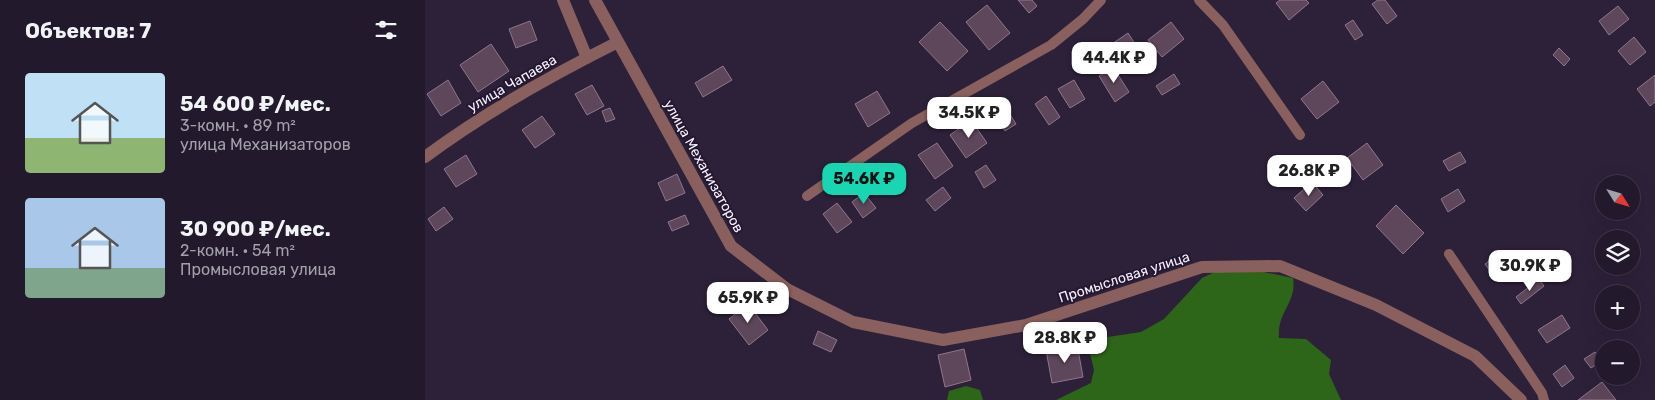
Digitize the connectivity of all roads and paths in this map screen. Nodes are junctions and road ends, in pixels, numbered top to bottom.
1 (563, 0) edge
2 (595, 0) edge
3 (1101, 0) edge
4 (1199, 0) edge
5 (618, 42) junction
6 (587, 58) junction
7 (1300, 136) dead end
8 (425, 157) edge
9 (807, 196) dead end
10 (1449, 254) dead end
11 (853, 322) joint
12 (1521, 400) edge
13 (1544, 400) edge

1 - 6 street
2 - 5 street, улица Механизаторов
3 - 9 lane
4 - 7 lane
5 - 6 street, улица Чапаева
5 - 11 street, улица Механизаторов
6 - 8 street, улица Чапаева
10 - 13 lane
11 - 12 street, Промысловая улица

